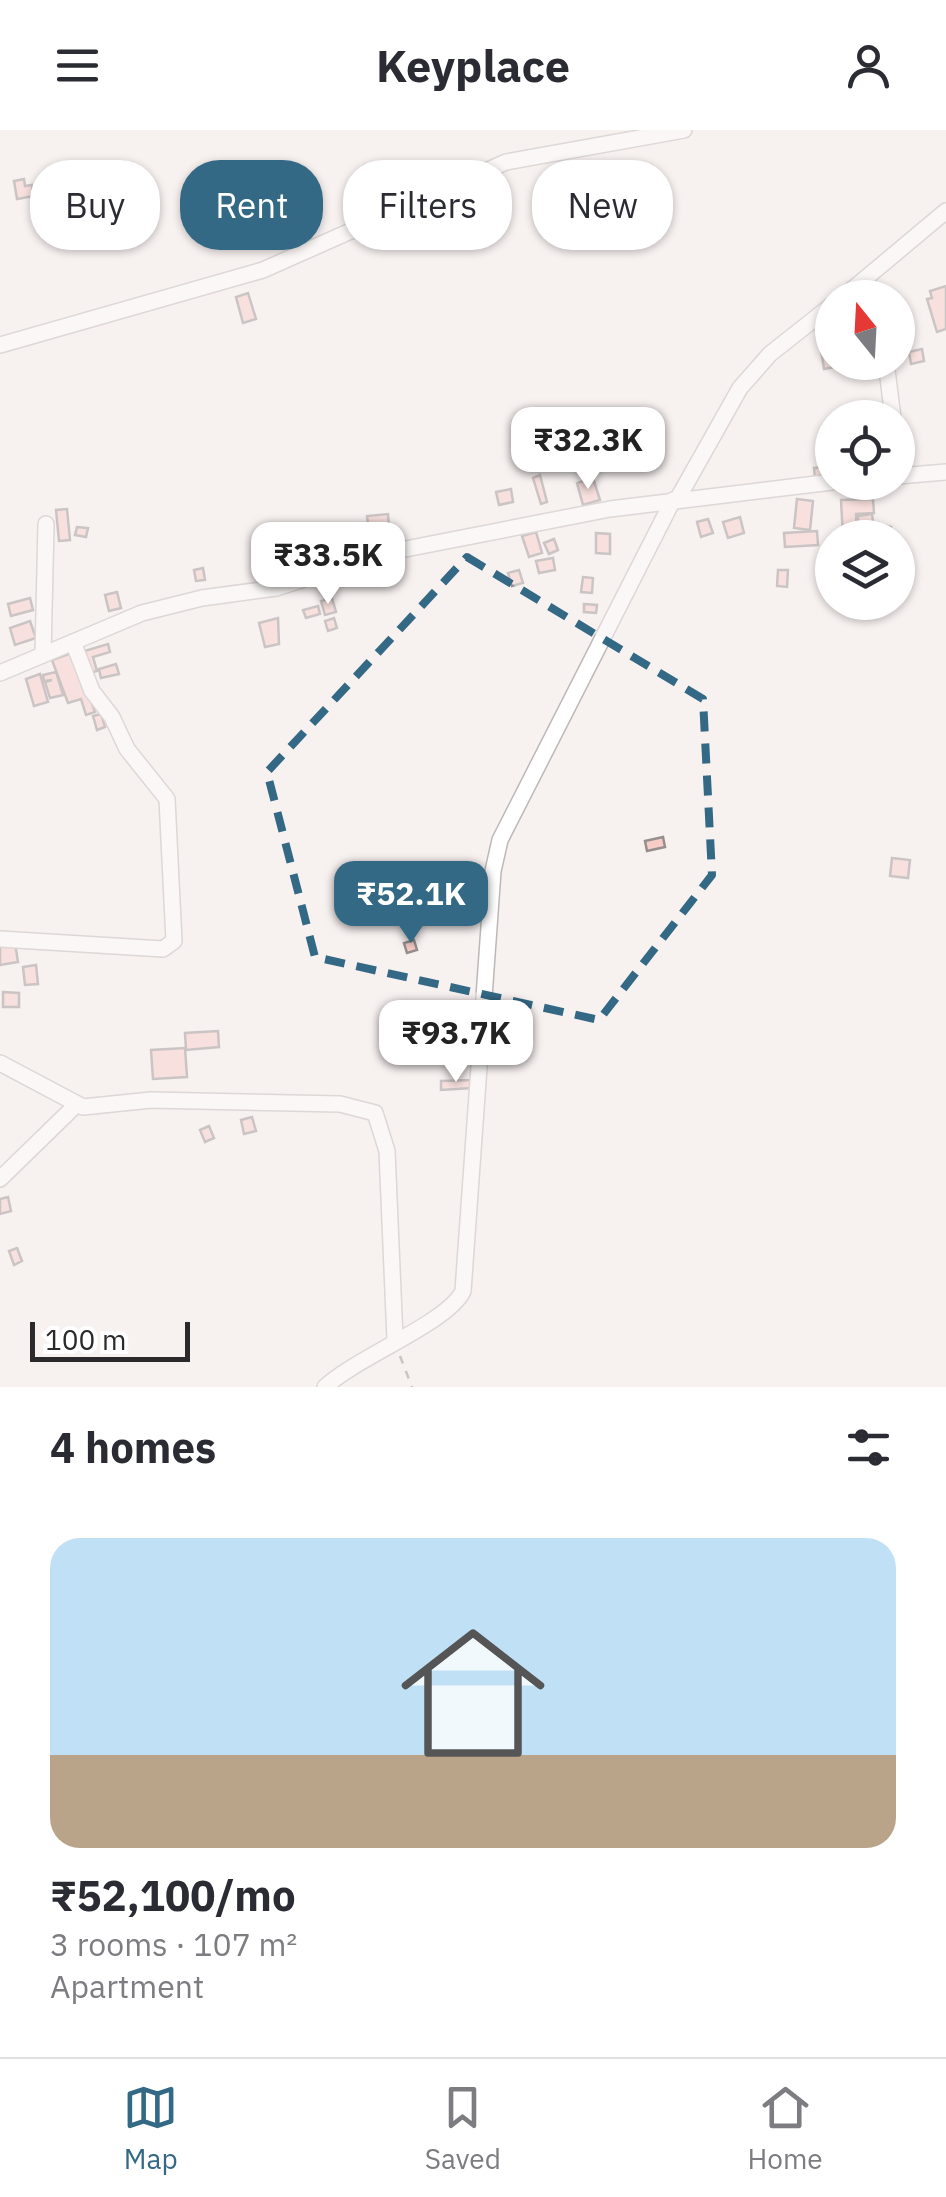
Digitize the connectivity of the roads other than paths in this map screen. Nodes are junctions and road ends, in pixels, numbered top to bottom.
1 (684, 130) edge
2 (946, 211) edge
3 (864, 280) edge
4 (815, 318) edge
5 (0, 345) edge
6 (946, 472) edge
7 (915, 475) edge
8 (815, 484) edge
9 (675, 500) junction
10 (46, 524) dead end
11 (73, 642) junction
12 (43, 655) junction
13 (0, 672) edge
14 (0, 939) edge
15 (0, 1064) edge
16 (76, 1106) junction
17 (0, 1179) edge
18 (397, 1344) junction
19 (325, 1387) edge

1 - 5 street
2 - 3 street
4 - 9 street
6 - 7 street
8 - 9 street
9 - 11 street
9 - 18 street
10 - 12 street
11 - 12 street
11 - 14 street
12 - 13 street
15 - 16 street
16 - 17 street
16 - 18 street
18 - 19 street

